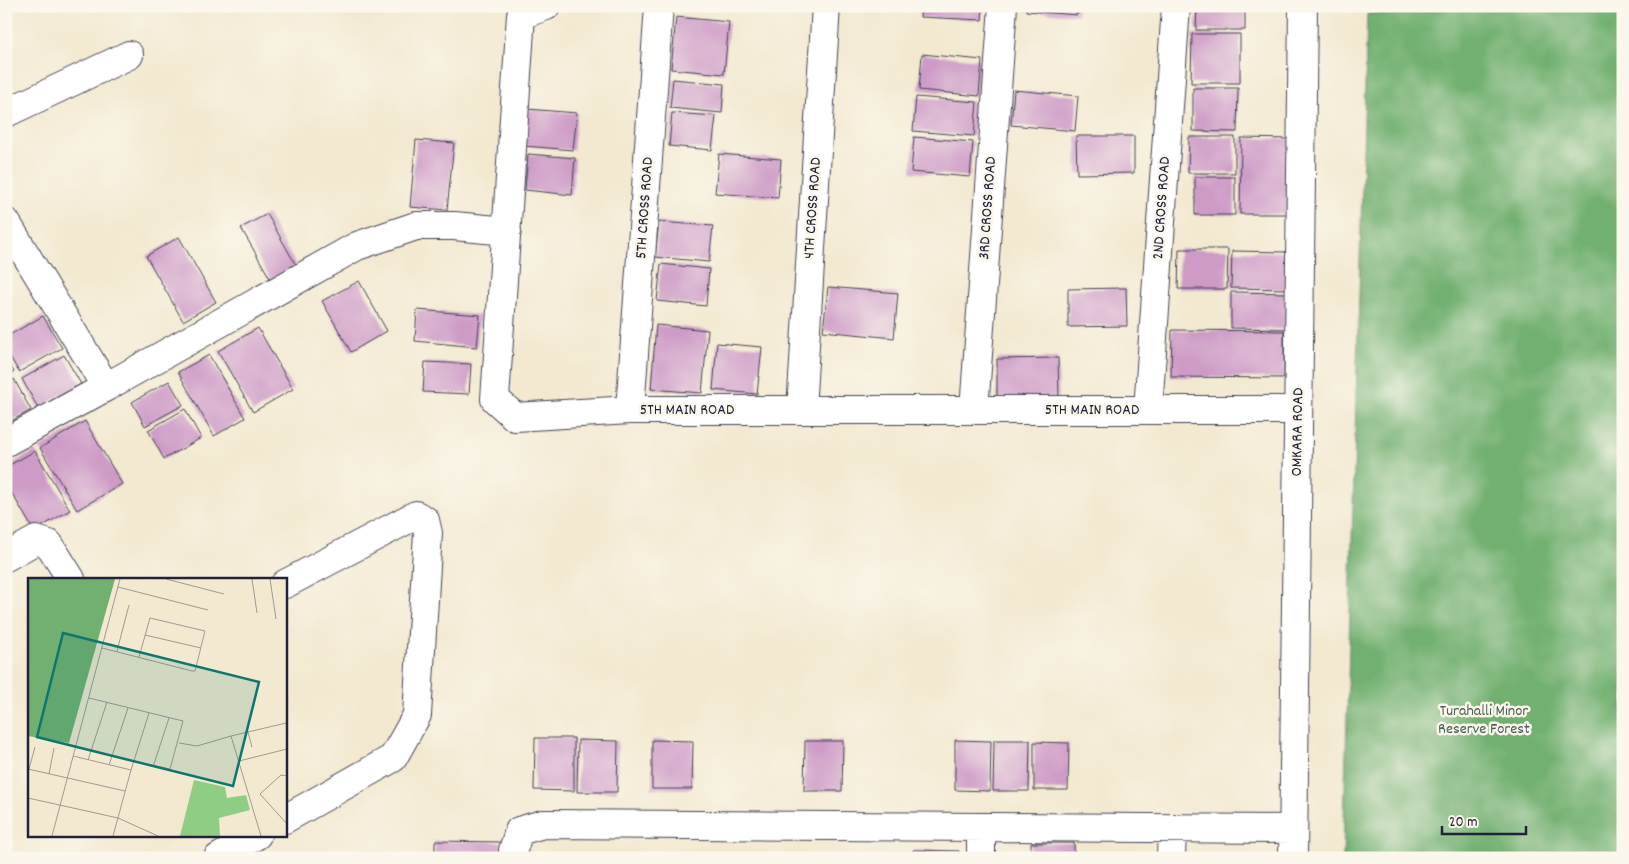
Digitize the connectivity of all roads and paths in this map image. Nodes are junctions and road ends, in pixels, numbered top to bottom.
1 (546, 6) edge
2 (659, 6) edge
3 (826, 6) edge
4 (1003, 6) edge
5 (1176, 6) edge
6 (1303, 6) edge
7 (128, 54) dead end
8 (6, 113) edge
9 (6, 222) edge
10 (507, 231) junction
11 (106, 387) junction
12 (630, 410) junction
13 (801, 410) junction
14 (974, 410) junction
15 (1148, 410) junction
16 (1298, 410) junction
17 (6, 442) edge
18 (6, 557) edge
19 (70, 578) edge
20 (286, 583) edge
21 (286, 818) edge
22 (981, 827) junction
23 (1172, 828) junction
24 (1293, 829) junction
25 (255, 836) edge
26 (218, 858) edge
27 (513, 858) edge
28 (981, 858) edge
29 (1171, 858) edge
30 (1292, 858) edge

1 - 10 street, 5TH MAIN ROAD
2 - 12 street, 5TH CROSS ROAD
3 - 13 street, 4TH CROSS ROAD
4 - 14 street, 3RD CROSS ROAD
5 - 15 street, 2ND CROSS ROAD
6 - 16 street, OMKARA ROAD
7 - 8 street
9 - 11 street
10 - 11 street
10 - 12 street, 5TH MAIN ROAD
11 - 17 street
12 - 13 street, 5TH MAIN ROAD
13 - 14 street, 5TH MAIN ROAD
14 - 15 street, 5TH MAIN ROAD
15 - 16 street, 5TH MAIN ROAD
16 - 24 street, OMKARA ROAD
18 - 19 street
20 - 21 street
22 - 23 street
22 - 27 street
22 - 28 street
23 - 24 street
23 - 29 street
24 - 30 street, OMKARA ROAD
25 - 26 street

